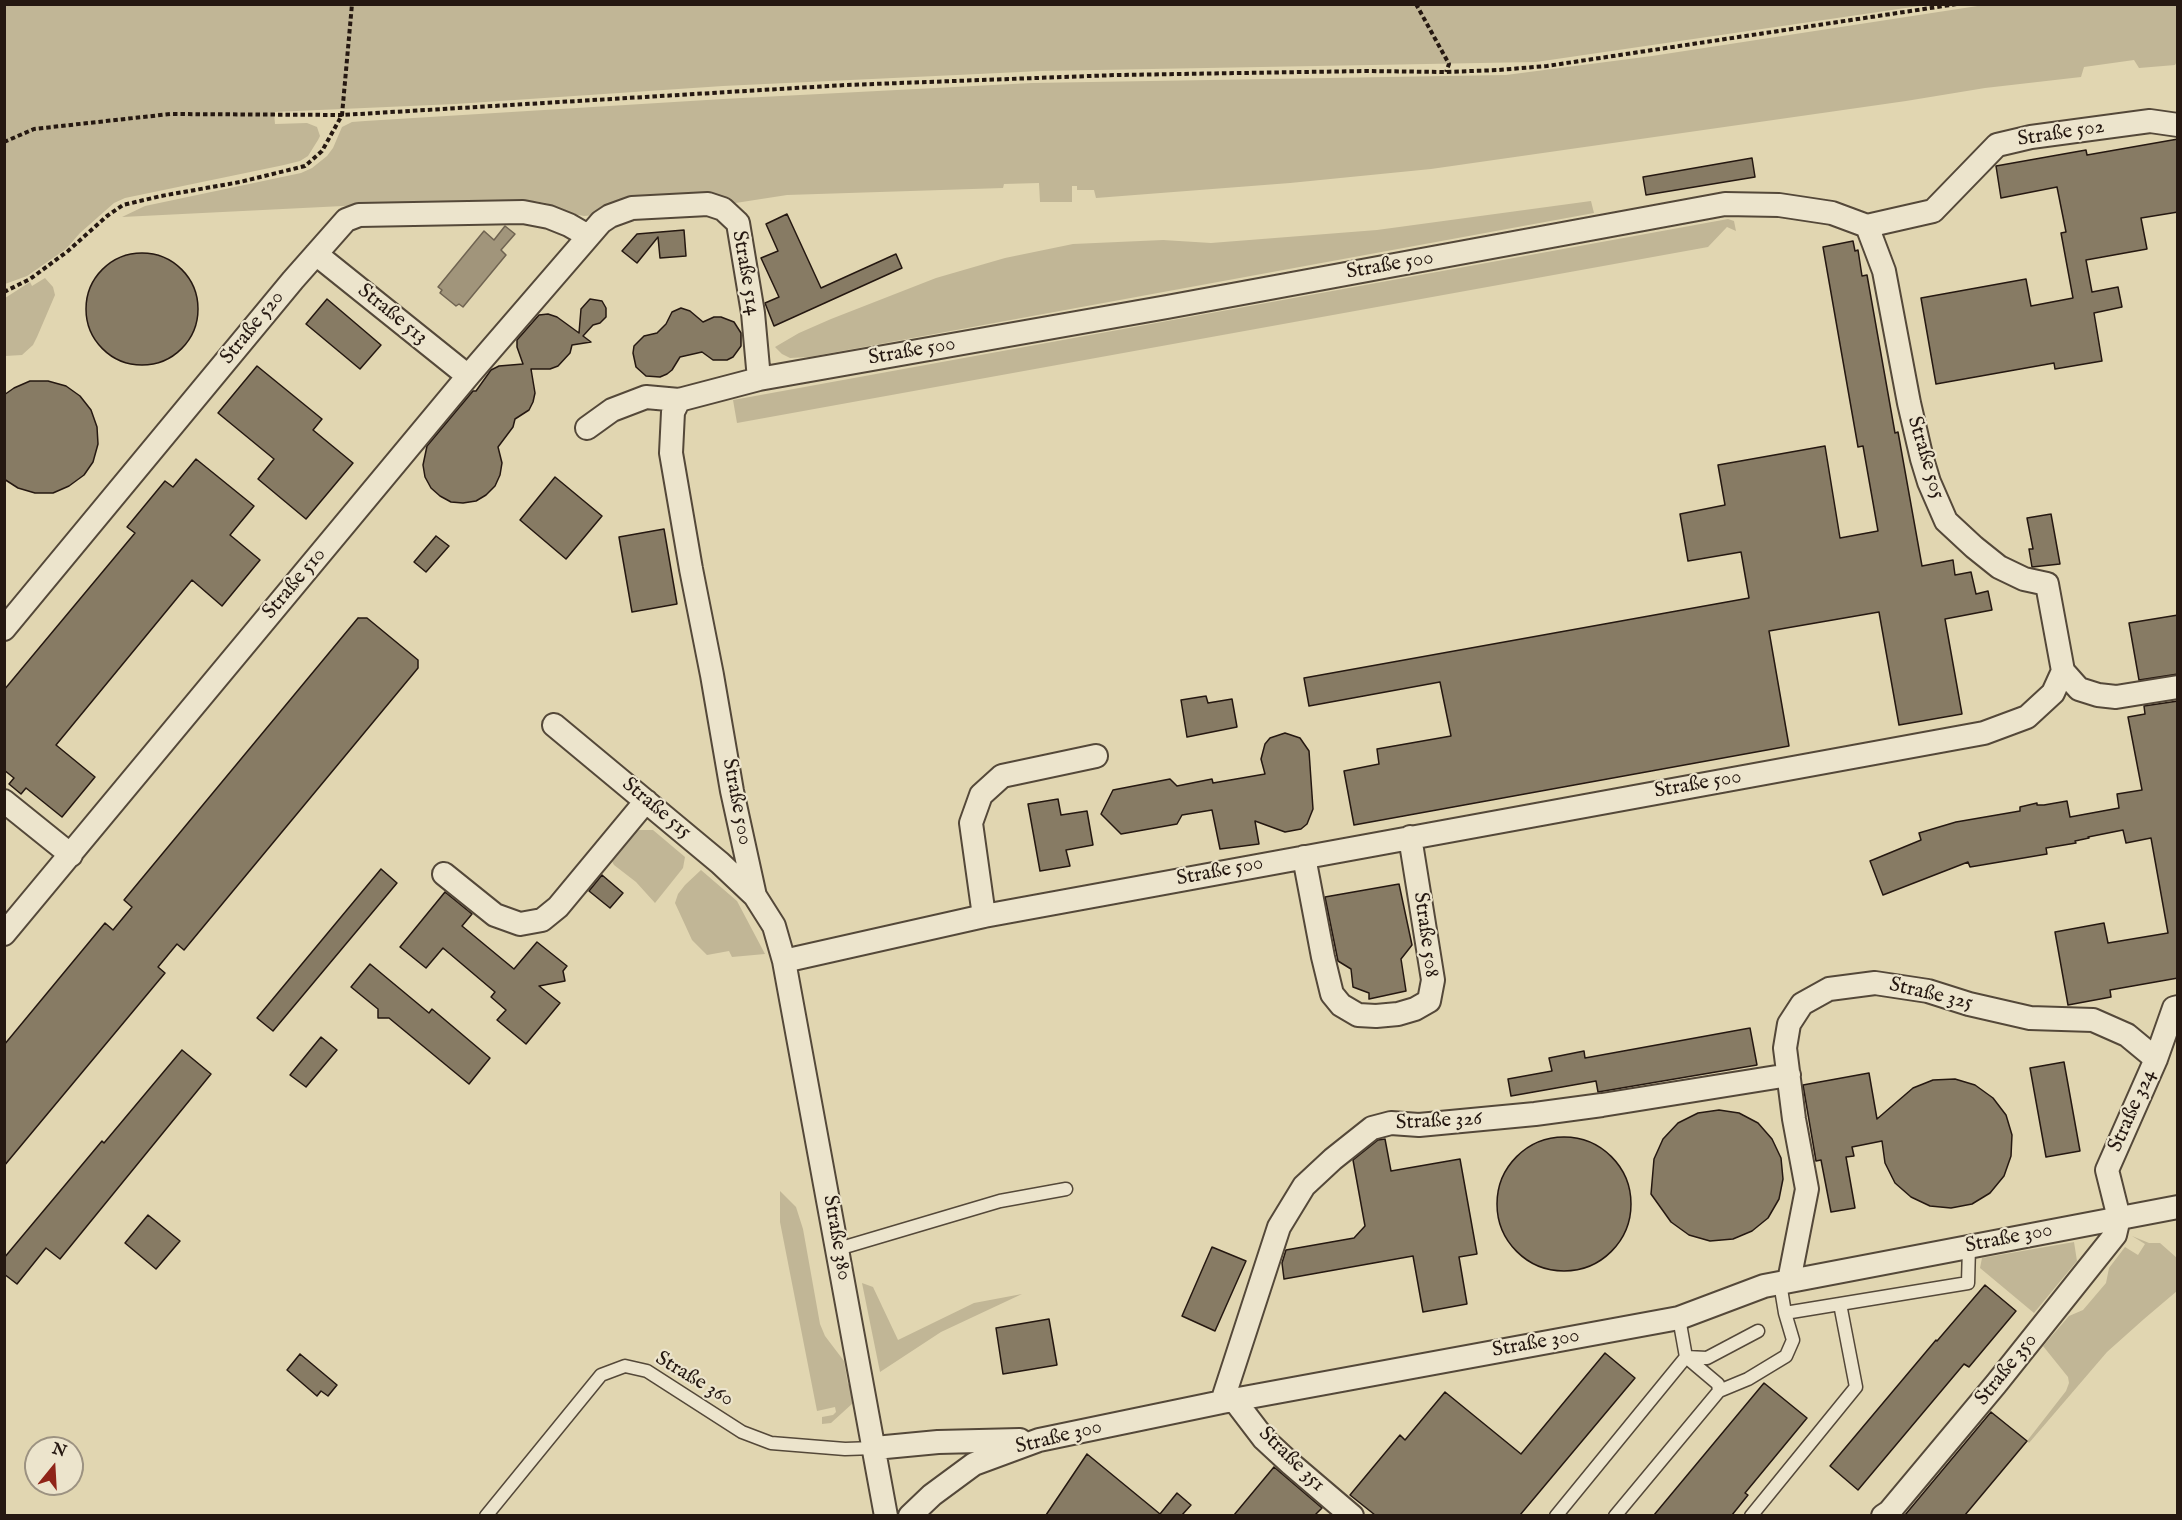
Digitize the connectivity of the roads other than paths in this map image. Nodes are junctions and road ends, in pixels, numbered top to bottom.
1 (2178, 125) edge
2 (1867, 226) junction
3 (588, 236) junction
4 (316, 254) junction
5 (468, 376) junction
6 (759, 379) junction
7 (679, 400) junction
8 (587, 428) dead end
9 (4, 629) edge
10 (2063, 671) junction
11 (2178, 687) edge
12 (554, 724) dead end
13 (1096, 756) dead end
14 (4, 801) edge
15 (646, 801) junction
16 (1410, 837) junction
17 (71, 855) junction
18 (1304, 856) junction
19 (444, 873) dead end
20 (755, 896) junction
21 (984, 916) junction
22 (4, 934) edge
23 (784, 961) junction
24 (2178, 1007) edge
25 (2156, 1059) junction
26 (1789, 1075) junction
27 (1066, 1189) dead end
28 (2178, 1206) edge
29 (2120, 1218) junction
30 (1969, 1247) junction
31 (838, 1249) junction
32 (1785, 1282) junction
33 (1840, 1304) junction
34 (1785, 1313) junction
35 (1679, 1318) junction
36 (1758, 1331) dead end
37 (1686, 1357) junction
38 (1719, 1391) junction
39 (1228, 1402) junction
40 (1039, 1440) junction
41 (874, 1448) junction
42 (486, 1515) edge
43 (886, 1515) edge
44 (910, 1515) edge
45 (1352, 1515) edge
46 (1556, 1515) edge
47 (1615, 1515) edge
48 (1751, 1515) edge
49 (1883, 1515) edge

1 - 2 street, Straße 502
2 - 6 street, Straße 500
2 - 10 street, Straße 505
3 - 4 street, Straße 520
3 - 5 street, Straße 510
3 - 6 street, Straße 514
4 - 5 street, Straße 513
4 - 9 street, Straße 520
5 - 17 street, Straße 510
6 - 7 street, Straße 500
7 - 8 street
7 - 20 street, Straße 500
10 - 11 street
10 - 16 street, Straße 500
12 - 15 street, Straße 515
13 - 21 street
14 - 17 street
15 - 19 street
15 - 20 street, Straße 515
16 - 18 street, Straße 500
16 - 18 street, Straße 508
17 - 22 street, Straße 510
18 - 21 street, Straße 500
20 - 23 street, Straße 500
21 - 23 street, Straße 500
23 - 31 street, Straße 380
24 - 25 street, Straße 324
25 - 26 street, Straße 325
25 - 29 street, Straße 324
26 - 32 street, Straße 325
26 - 39 street, Straße 326
27 - 31 lane
28 - 29 street, Straße 300
29 - 30 street, Straße 300
29 - 49 street, Straße 350
30 - 32 street, Straße 300
30 - 33 lane
31 - 41 street, Straße 380
32 - 34 lane
32 - 35 street, Straße 300
33 - 34 lane
33 - 48 lane
34 - 38 lane
35 - 37 lane
35 - 39 street, Straße 300
36 - 37 lane
37 - 38 lane
37 - 46 lane
38 - 47 lane
39 - 40 street, Straße 300
39 - 45 street, Straße 351
40 - 41 street
40 - 44 street, Straße 300
41 - 42 lane, Straße 360
41 - 43 street, Straße 380

